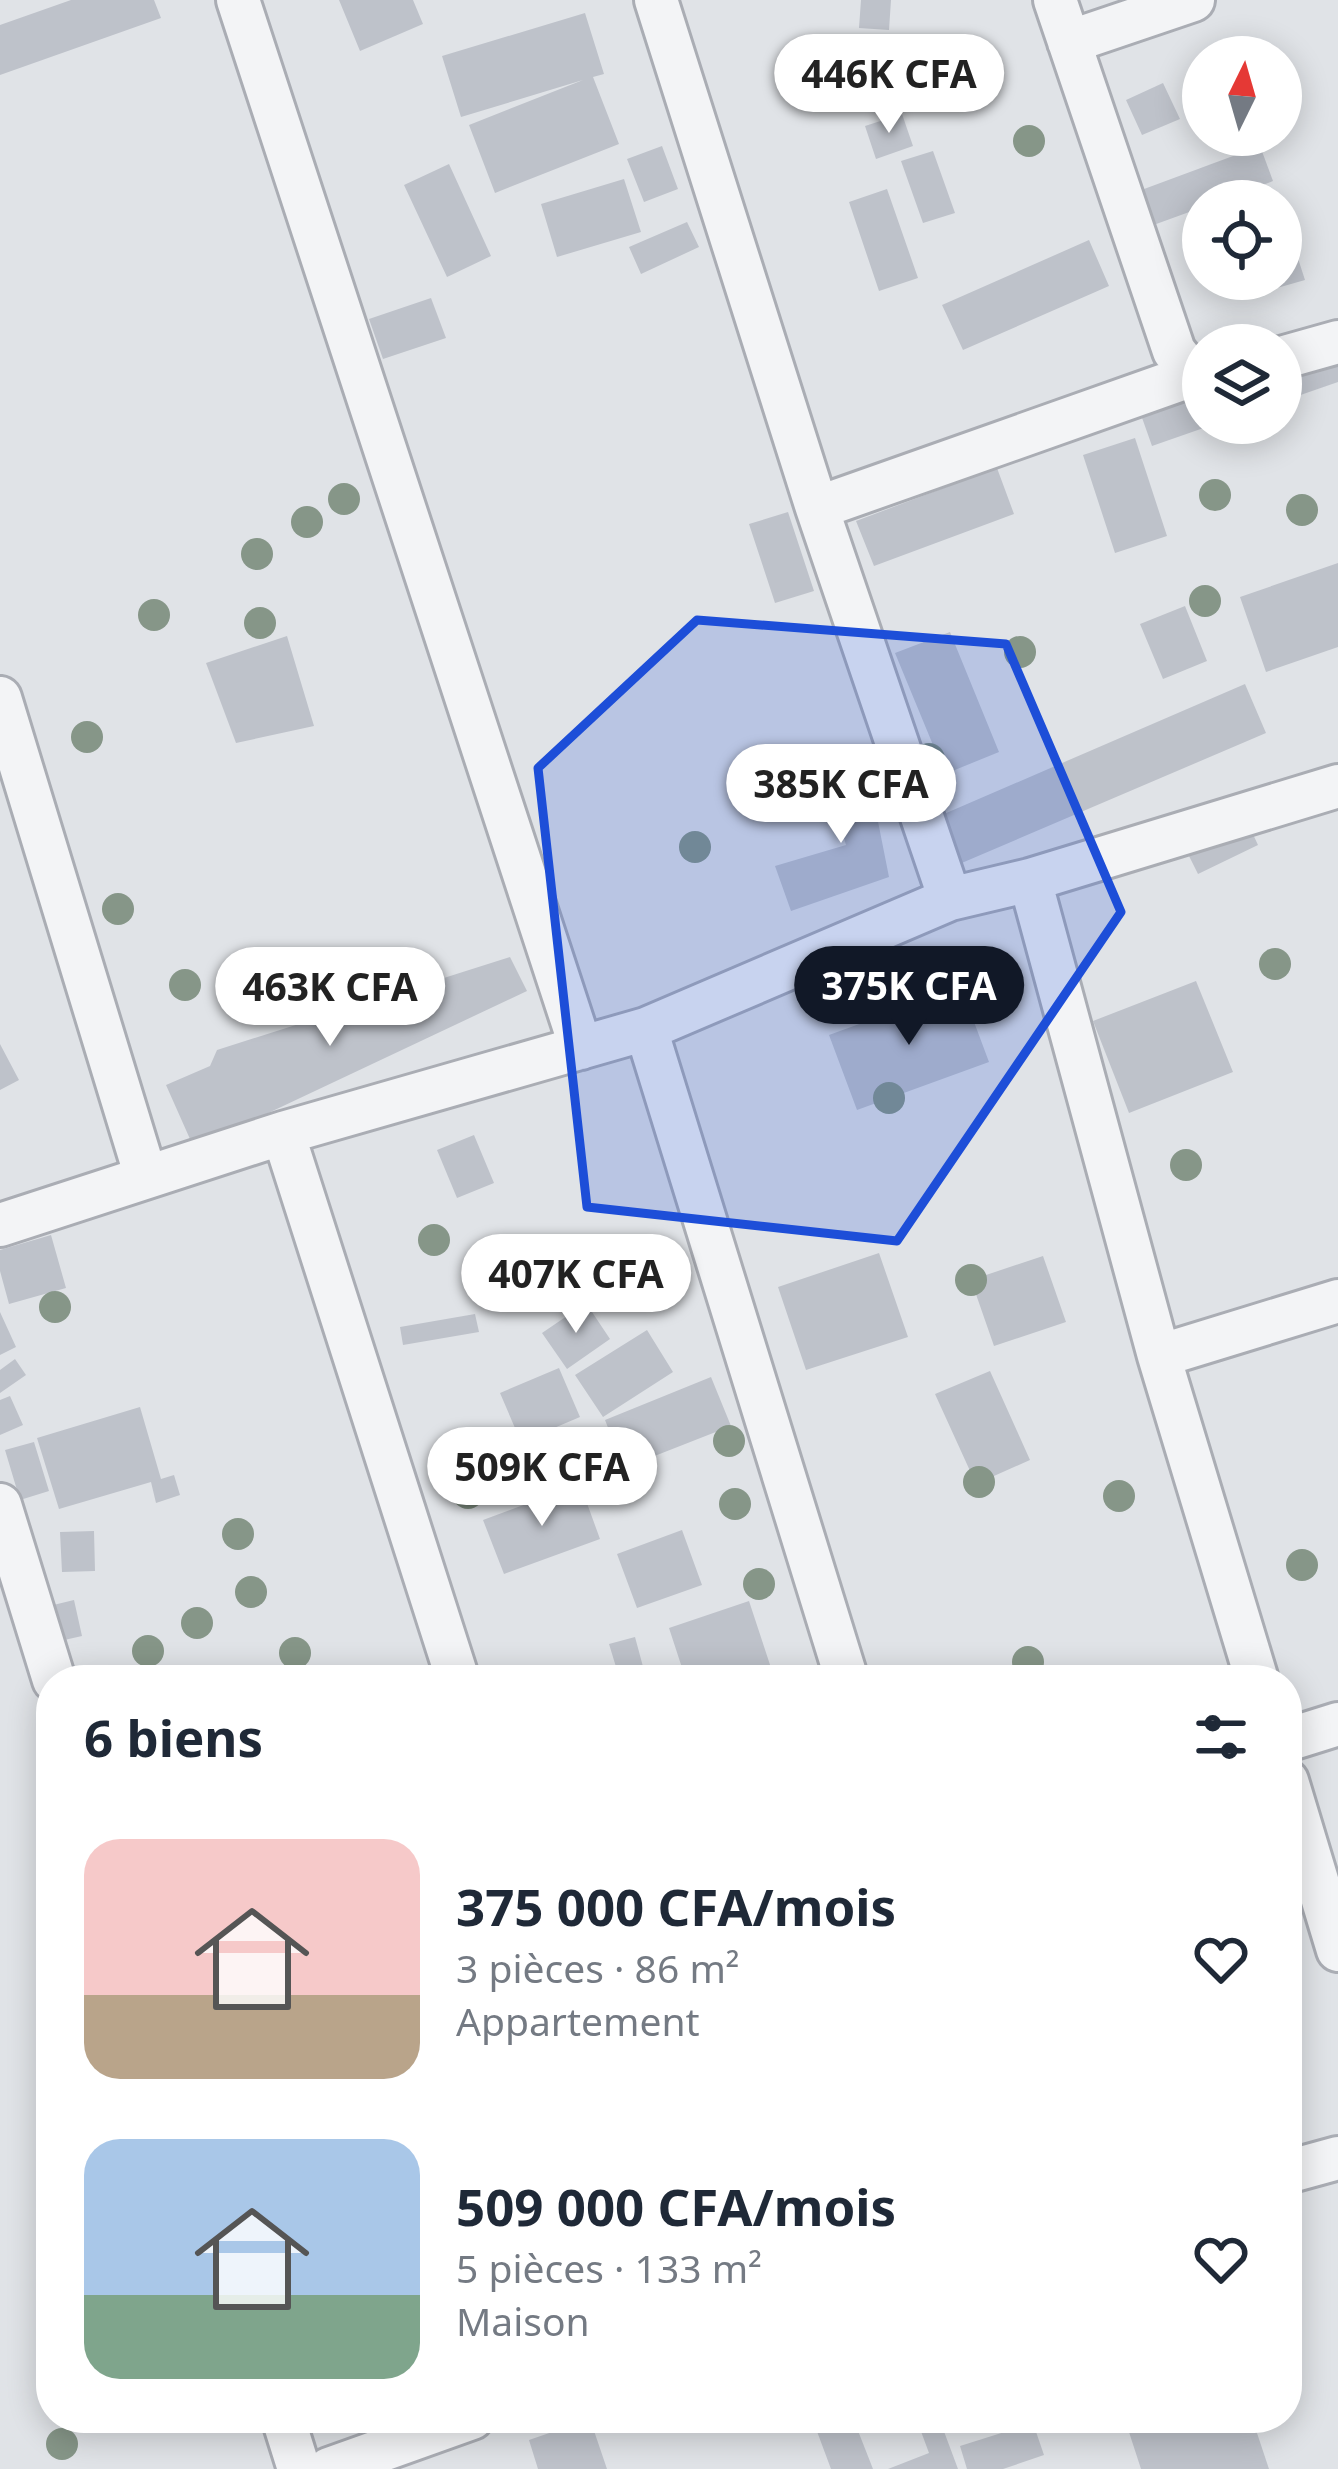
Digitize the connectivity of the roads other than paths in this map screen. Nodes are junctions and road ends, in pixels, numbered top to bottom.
1 (238, 0) edge
2 (656, 0) edge
3 (1054, 0) edge
4 (1193, 0) edge
5 (1069, 42) junction
6 (1338, 342) edge
7 (1302, 352) edge
8 (1182, 359) edge
9 (1182, 381) edge
10 (817, 508) junction
11 (0, 698) edge
12 (1338, 786) edge
13 (1030, 880) junction
14 (950, 899) junction
15 (646, 1029) junction
16 (581, 1048) junction
17 (283, 1133) junction
18 (146, 1177) junction
19 (0, 1225) edge
20 (1338, 1300) edge
21 (1160, 1356) junction
22 (0, 1505) edge
23 (49, 1665) edge
24 (453, 1665) edge
25 (842, 1665) edge
26 (1253, 1665) edge
27 (1338, 1724) edge
28 (1302, 1735) edge
29 (1302, 1831) edge
30 (1338, 1950) edge
31 (1338, 2158) edge
32 (1302, 2168) edge
33 (288, 2433) edge
34 (430, 2433) edge
35 (299, 2469) edge
36 (329, 2469) edge

1 - 16 street
2 - 10 street
3 - 5 street
4 - 5 street
5 - 8 street
6 - 7 street
9 - 10 street
10 - 14 street
11 - 18 street
12 - 13 street
13 - 14 street
13 - 21 street
14 - 15 street
15 - 16 street
15 - 25 street
16 - 17 street
17 - 18 street
17 - 24 street
18 - 19 street
20 - 21 street
21 - 26 street
22 - 23 street
27 - 28 street
29 - 30 street
31 - 32 street
33 - 35 street
34 - 36 street

